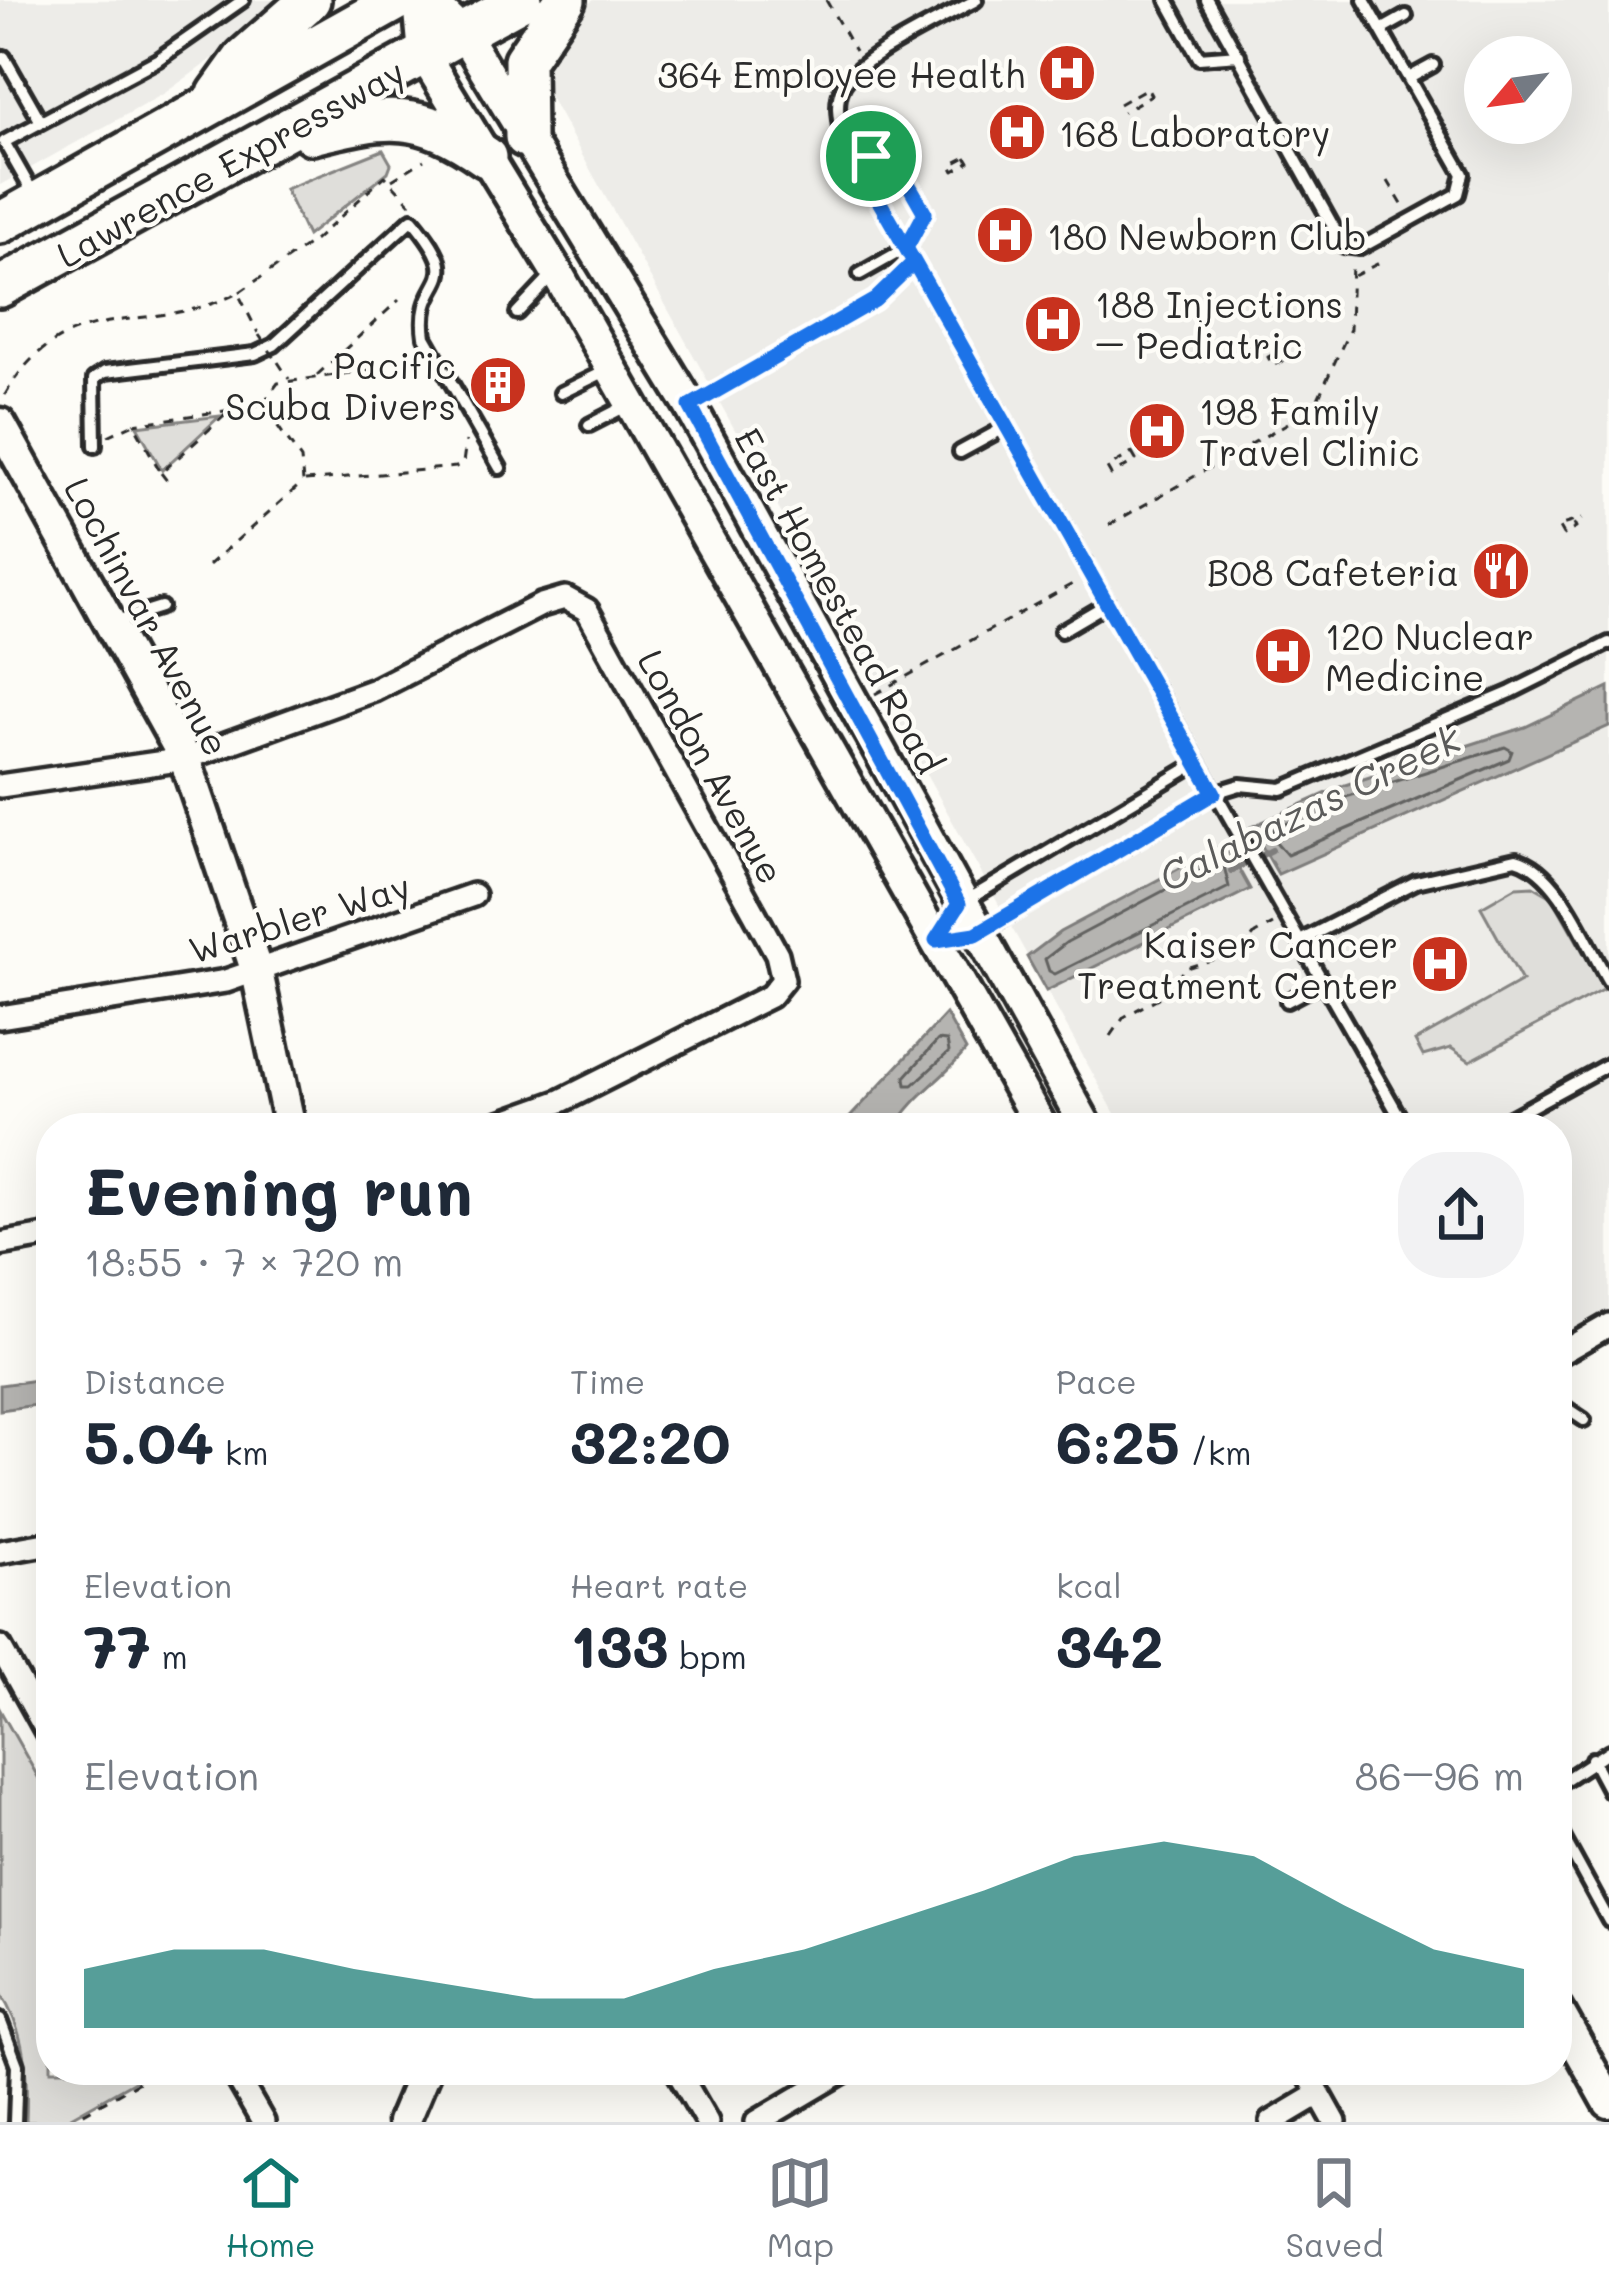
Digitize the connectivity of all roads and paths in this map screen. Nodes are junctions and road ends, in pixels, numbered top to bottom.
1 (243, 0) edge
2 (310, 0) edge
3 (398, 0) edge
4 (419, 0) edge
5 (430, 0) edge
6 (522, 0) edge
7 (565, 0) edge
8 (826, 0) edge
9 (976, 0) edge
10 (1167, 0) edge
11 (1207, 0) edge
12 (1364, 0) edge
13 (1406, 16) dead end
14 (1381, 30) junction
15 (463, 33) junction
16 (1239, 55) junction
17 (424, 56) junction
18 (0, 59) edge
19 (1433, 64) dead end
20 (863, 65) junction
21 (1409, 78) junction
22 (1119, 104) dead end
23 (210, 106) junction
24 (1123, 112) dead end
25 (41, 122) junction
26 (525, 137) junction
27 (254, 149) junction
28 (486, 157) junction
29 (855, 159) junction
30 (424, 160) dead end
31 (391, 182) junction
32 (38, 202) junction
33 (412, 220) junction
34 (0, 223) edge
35 (1352, 247) junction
36 (906, 248) junction
37 (914, 262) junction
38 (1379, 262) dead end
39 (556, 272) junction
40 (860, 274) dead end
41 (1351, 278) junction
42 (12, 280) edge
43 (238, 293) junction
44 (399, 300) dead end
45 (517, 313) dead end
46 (0, 316) edge
47 (441, 365) junction
48 (611, 369) junction
49 (316, 376) junction
50 (290, 381) junction
51 (560, 393) dead end
52 (631, 403) junction
53 (262, 404) junction
54 (690, 406) junction
55 (3, 410) edge
56 (231, 410) junction
57 (1311, 414) dead end
58 (134, 424) junction
59 (1288, 424) dead end
60 (589, 425) dead end
61 (1006, 427) junction
62 (478, 430) junction
63 (1344, 436) dead end
64 (1332, 443) dead end
65 (95, 444) joint
66 (960, 452) dead end
67 (1334, 467) dead end
68 (500, 468) dead end
69 (161, 473) junction
70 (1338, 474) dead end
71 (303, 482) junction
72 (171, 486) dead end
73 (1582, 519) dead end
74 (1574, 524) dead end
75 (1109, 525) dead end
76 (209, 565) dead end
77 (1090, 574) junction
78 (1107, 604) junction
79 (161, 607) dead end
80 (110, 623) junction
81 (1061, 631) dead end
82 (1609, 643) edge
83 (854, 706) junction
84 (185, 759) junction
85 (1197, 763) junction
86 (0, 786) edge
87 (1214, 793) junction
88 (473, 895) dead end
89 (959, 904) junction
90 (1274, 922) dead end
91 (976, 934) junction
92 (936, 940) junction
93 (1300, 941) junction
94 (257, 972) junction
95 (1323, 982) junction
96 (1609, 982) edge
97 (1287, 1001) dead end
98 (0, 1017) edge
99 (1111, 1036) dead end
100 (1609, 1064) edge
101 (287, 1113) edge
102 (528, 1113) edge
103 (1034, 1113) edge
104 (1078, 1113) edge
105 (1397, 1113) edge
106 (1519, 1113) edge
107 (36, 1238) edge
108 (0, 1244) edge
109 (1609, 1325) edge
110 (1572, 1346) edge
111 (1572, 1412) edge
112 (1584, 1420) dead end
113 (36, 1546) edge
114 (0, 1552) edge
115 (0, 1647) edge
116 (36, 1712) edge
117 (1609, 1751) edge
118 (1592, 1760) junction
119 (1572, 1774) edge
120 (1609, 1791) edge
121 (1572, 1854) edge
122 (1609, 1922) edge
123 (0, 2020) edge
124 (1572, 2036) edge
125 (133, 2085) edge
126 (242, 2085) edge
127 (419, 2085) edge
128 (686, 2085) edge
129 (820, 2085) edge
130 (1314, 2085) edge
131 (1319, 2094) junction
132 (1609, 2102) edge
133 (15, 2122) edge
134 (68, 2122) edge
135 (263, 2122) edge
136 (403, 2122) edge
137 (707, 2122) edge
138 (757, 2122) edge
139 (1273, 2122) edge
140 (1335, 2122) edge

1 - 25 lane
2 - 23 highway
3 - 23 highway, Lawrence Expressway
4 - 17 main road
5 - 15 main road, East Homestead Road
6 - 15 highway, Lawrence Expressway
7 - 26 highway
8 - 20 path
9 - 20 lane
10 - 16 lane
11 - 16 lane
12 - 14 lane
13 - 14 lane
14 - 21 lane
15 - 17 highway, Lawrence Expressway
15 - 26 main road, East Homestead Road
16 - 35 lane
17 - 27 highway, Lawrence Expressway
17 - 28 main road
18 - 25 lane
19 - 21 lane
20 - 29 lane
21 - 35 lane
22 - 24 path
23 - 32 highway, Lawrence Expressway
25 - 32 lane
26 - 54 main road, East Homestead Road
27 - 28 highway
27 - 42 highway, Lawrence Expressway
28 - 39 main road
29 - 36 lane
29 - 36 lane
30 - 31 path
31 - 33 path
31 - 43 path
32 - 34 highway, Lawrence Expressway
33 - 47 lane
33 - 65 lane
35 - 41 path
36 - 37 lane
36 - 40 lane
37 - 54 path
37 - 61 lane
38 - 41 path
39 - 45 lane
39 - 48 main road
41 - 57 path
42 - 46 highway
43 - 50 path, bridge
43 - 55 path
44 - 49 path
47 - 49 path
47 - 62 lane
48 - 51 lane
48 - 52 main road
49 - 50 path
50 - 53 path
52 - 60 lane
52 - 92 main road
53 - 56 path
53 - 71 path
54 - 83 main road, East Homestead Road
55 - 80 main road, Lochinvar Avenue
56 - 58 path
56 - 69 path
58 - 65 path
58 - 69 path
59 - 75 path
61 - 66 lane
61 - 77 lane
62 - 68 lane
62 - 71 path
63 - 64 path
67 - 70 path
69 - 72 path
71 - 76 path
73 - 74 path
77 - 78 lane
77 - 83 path
78 - 81 lane
78 - 85 lane
79 - 80 lane
80 - 84 main road, Lochinvar Avenue
82 - 87 lane
83 - 89 main road, East Homestead Road
84 - 86 street
84 - 94 main road, Lochinvar Avenue
84 - 102 street, London Avenue
85 - 87 lane
85 - 89 lane
87 - 91 lane
87 - 93 lane
88 - 94 street, Warbler Way
89 - 91 main road, East Homestead Road
89 - 92 lane
90 - 99 path
91 - 92 lane
91 - 104 main road, East Homestead Road
92 - 103 main road
93 - 95 lane
93 - 96 lane
94 - 98 street, Warbler Way
94 - 101 main road, Lochinvar Avenue
95 - 97 lane
95 - 105 lane
100 - 106 lane
107 - 108 street
109 - 110 street
111 - 112 lane
113 - 114 street
115 - 116 street
117 - 118 lane
118 - 119 lane
118 - 120 lane
121 - 122 lane
123 - 133 lane
124 - 132 main road
125 - 134 path
126 - 135 street
127 - 136 main road
128 - 137 street
129 - 138 street
130 - 131 street
131 - 139 street
131 - 140 street

